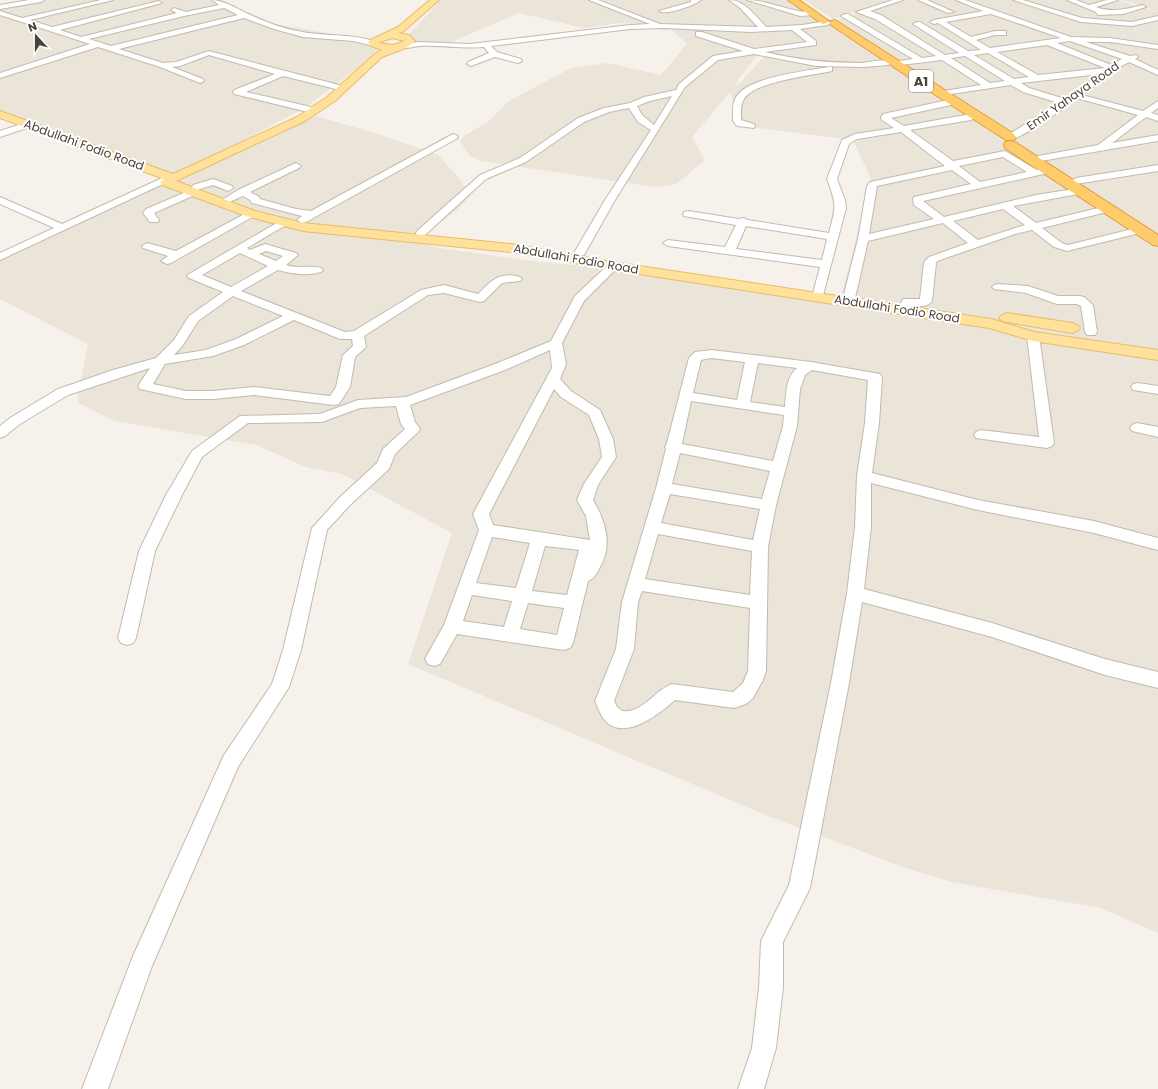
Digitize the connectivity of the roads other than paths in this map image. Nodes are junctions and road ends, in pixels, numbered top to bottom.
1 (30, 0) edge
2 (41, 0) edge
3 (110, 0) edge
4 (215, 0) edge
5 (435, 0) edge
6 (441, 0) edge
7 (592, 0) edge
8 (698, 0) edge
9 (732, 0) edge
10 (750, 0) edge
11 (793, 0) edge
12 (799, 0) edge
13 (900, 0) edge
14 (921, 0) edge
15 (959, 0) edge
16 (1016, 0) edge
17 (1042, 0) edge
18 (1070, 0) edge
19 (1115, 0) edge
20 (155, 2) edge
21 (1126, 2) dead end
22 (224, 3) edge
23 (3, 4) edge
24 (768, 5) junction
25 (1088, 7) junction
26 (1143, 7) junction
27 (743, 9) junction
28 (1151, 9) dead end
29 (644, 11) dead end
30 (663, 11) dead end
31 (863, 11) junction
32 (1074, 11) dead end
33 (950, 12) dead end
34 (992, 12) junction
35 (1102, 12) junction
36 (0, 13) edge
37 (653, 13) dead end
38 (813, 13) junction
39 (183, 14) junction
40 (632, 14) junction
41 (243, 16) junction
42 (845, 16) junction
43 (1008, 16) junction
44 (959, 18) junction
45 (1158, 18) edge
46 (881, 19) junction
47 (20, 20) junction
48 (856, 21) junction
49 (939, 21) junction
50 (829, 22) junction
51 (996, 22) dead end
52 (917, 24) junction
53 (969, 24) dead end
54 (658, 25) junction
55 (674, 25) junction
56 (893, 26) junction
57 (700, 28) junction
58 (763, 28) junction
59 (794, 28) junction
60 (50, 30) junction
61 (1106, 31) junction
62 (1003, 33) dead end
63 (385, 36) junction
64 (80, 39) junction
65 (410, 39) junction
66 (1071, 39) junction
67 (969, 40) junction
68 (1050, 43) junction
69 (486, 44) junction
70 (96, 45) junction
71 (375, 45) junction
72 (1092, 46) dead end
73 (398, 47) junction
74 (112, 48) junction
75 (755, 51) junction
76 (991, 51) junction
77 (967, 53) junction
78 (1154, 53) edge
79 (494, 54) junction
80 (943, 57) junction
81 (921, 60) junction
82 (1130, 60) junction
83 (518, 61) dead end
84 (472, 64) dead end
85 (892, 64) junction
86 (162, 65) junction
87 (840, 65) junction
88 (1111, 69) junction
89 (1158, 73) edge
90 (282, 74) junction
91 (0, 76) edge
92 (1037, 78) junction
93 (200, 81) dead end
94 (1014, 81) junction
95 (988, 86) junction
96 (336, 87) junction
97 (677, 92) junction
98 (1080, 97) junction
99 (944, 98) junction
100 (1067, 102) junction
101 (1158, 104) edge
102 (632, 106) junction
103 (308, 109) junction
104 (0, 114) edge
105 (1143, 114) junction
106 (0, 117) edge
107 (971, 117) junction
108 (1158, 118) edge
109 (24, 126) junction
110 (751, 126) dead end
111 (656, 129) junction
112 (903, 129) junction
113 (0, 134) edge
114 (453, 137) dead end
115 (1158, 138) edge
116 (1012, 140) junction
117 (1102, 146) junction
118 (296, 166) dead end
119 (951, 166) junction
120 (1041, 167) junction
121 (1158, 168) edge
122 (168, 179) junction
123 (978, 185) junction
124 (1078, 186) junction
125 (195, 190) junction
126 (242, 192) junction
127 (227, 194) junction
128 (0, 200) edge
129 (1005, 205) junction
130 (1107, 209) junction
131 (250, 214) junction
132 (688, 214) dead end
133 (307, 217) junction
134 (154, 220) dead end
135 (944, 220) junction
136 (743, 221) junction
137 (282, 223) junction
138 (1034, 226) junction
139 (63, 228) junction
140 (1140, 230) junction
141 (421, 233) junction
142 (1158, 234) edge
143 (834, 237) junction
144 (863, 239) junction
145 (1158, 242) edge
146 (668, 243) dead end
147 (976, 244) junction
148 (147, 246) dead end
149 (729, 251) junction
150 (245, 252) junction
151 (580, 253) junction
152 (0, 257) edge
153 (826, 264) junction
154 (277, 266) junction
155 (613, 266) junction
156 (317, 270) dead end
157 (516, 279) dead end
158 (998, 287) dead end
159 (232, 291) junction
160 (819, 293) junction
161 (849, 298) junction
162 (906, 307) junction
163 (293, 316) junction
164 (990, 320) junction
165 (1091, 332) junction
166 (357, 335) junction
167 (1033, 336) junction
168 (1158, 342) edge
169 (556, 343) junction
170 (1158, 348) edge
171 (1158, 355) edge
172 (752, 359) junction
173 (161, 361) junction
174 (811, 366) junction
175 (553, 379) junction
176 (1138, 387) dead end
177 (1158, 390) edge
178 (685, 396) junction
179 (402, 401) junction
180 (743, 405) junction
181 (791, 412) junction
182 (1137, 428) dead end
183 (1158, 432) edge
184 (0, 433) edge
185 (981, 435) dead end
186 (672, 447) junction
187 (778, 467) junction
188 (864, 476) junction
189 (664, 488) junction
190 (768, 505) junction
191 (652, 527) junction
192 (487, 530) junction
193 (540, 539) junction
194 (1158, 544) edge
195 (760, 547) junction
196 (579, 579) junction
197 (636, 584) junction
198 (466, 588) junction
199 (855, 593) junction
200 (522, 596) junction
201 (574, 603) junction
202 (759, 603) junction
203 (452, 626) junction
204 (510, 635) junction
205 (127, 638) dead end
206 (434, 659) dead end
207 (1158, 680) edge
208 (95, 1089) edge
209 (752, 1089) edge

1 - 23 street
2 - 23 street
3 - 47 street
4 - 22 street
5 - 63 main road
6 - 65 main road
7 - 40 street
8 - 30 street
9 - 27 street
10 - 24 street
11 - 38 highway, A1
12 - 50 highway, A1
13 - 31 street
14 - 33 street
15 - 34 street
16 - 61 street
17 - 32 street
18 - 25 street
19 - 25 street
20 - 39 street
20 - 60 street
21 - 26 street
22 - 39 street
22 - 41 street
22 - 63 street
24 - 27 street
24 - 38 street
25 - 35 street
26 - 28 street
26 - 35 street
27 - 58 street
29 - 40 street
31 - 42 street
31 - 46 street
34 - 43 street
34 - 44 street
35 - 61 street
36 - 47 street
37 - 55 street
38 - 50 highway, A1
39 - 64 street
40 - 54 street
41 - 71 street
41 - 74 street
42 - 48 street
42 - 50 street
43 - 51 street
43 - 66 street
43 - 72 street
44 - 49 street
44 - 53 street
45 - 61 street
46 - 48 street
46 - 56 street
47 - 60 street
48 - 81 street
49 - 52 street
49 - 67 street
50 - 58 street
50 - 59 street
50 - 85 highway, A1
52 - 56 street
52 - 77 street
54 - 55 street
54 - 65 street
55 - 58 street
56 - 80 street
57 - 59 street
57 - 69 street
57 - 75 street
59 - 75 street
60 - 64 street
61 - 66 street
61 - 78 street
62 - 67 street
63 - 65 main road
63 - 71 main road
64 - 70 street
65 - 73 main road
66 - 68 street
66 - 82 street
67 - 76 street
68 - 76 street
68 - 88 street
69 - 73 street
69 - 79 street
70 - 74 street
70 - 91 street
71 - 73 main road
71 - 96 main road
73 - 122 main road
74 - 86 street
75 - 87 street
75 - 97 street
76 - 77 street
76 - 92 street
77 - 80 street
77 - 94 street
78 - 82 street, Emir Yahaya Road
78 - 82 street, Emir Yahaya Road
79 - 83 street
79 - 84 street
80 - 81 street
80 - 95 street
81 - 85 street
82 - 88 street, Emir Yahaya Road
82 - 89 street
82 - 98 street, Emir Yahaya Road
85 - 87 street
85 - 99 highway, A1
86 - 90 street
86 - 93 street
87 - 110 street
88 - 92 street
88 - 100 street, Emir Yahaya Road
90 - 96 street
90 - 103 street
92 - 94 street
94 - 95 street
94 - 100 street
95 - 99 street
96 - 103 main road
97 - 102 street
97 - 111 street
98 - 105 street
98 - 116 street, Emir Yahaya Road
99 - 107 highway, A1
99 - 112 street
99 - 116 highway, A1
100 - 116 street, Emir Yahaya Road
101 - 105 street
102 - 111 street
102 - 141 street
103 - 122 main road
104 - 122 main road, Abdullahi Fodio Road
105 - 108 street
105 - 117 street
106 - 109 main road, Abdullahi Fodio Road
107 - 112 street
107 - 116 highway, A1
109 - 113 street
109 - 122 main road, Abdullahi Fodio Road
111 - 151 street
112 - 119 street
112 - 143 street
114 - 133 street
115 - 117 street
116 - 120 highway, A1
117 - 120 street
118 - 126 street
119 - 120 street
119 - 123 street
119 - 144 street
120 - 123 street
120 - 124 highway, A1
121 - 124 street
122 - 125 main road, Abdullahi Fodio Road
122 - 139 street
123 - 135 street
124 - 129 street
124 - 130 highway, A1
124 - 142 highway, A1
125 - 127 main road, Abdullahi Fodio Road
125 - 131 main road, Abdullahi Fodio Road
125 - 134 street
126 - 127 street
126 - 133 street
127 - 133 main road, Abdullahi Fodio Road
128 - 139 street
129 - 135 street
129 - 138 street
130 - 138 street
130 - 140 highway, A1
131 - 137 main road, Abdullahi Fodio Road
131 - 148 street
132 - 136 street
133 - 141 main road, Abdullahi Fodio Road
135 - 144 street
135 - 147 street
136 - 143 street
136 - 149 street
137 - 150 street
137 - 155 main road, Abdullahi Fodio Road
138 - 140 street
138 - 147 street
139 - 152 street
140 - 145 highway, A1
141 - 151 main road, Abdullahi Fodio Road
143 - 153 street
144 - 161 street
146 - 149 street
147 - 162 street
149 - 153 street
150 - 154 street
150 - 154 street
150 - 159 street
151 - 160 main road, Abdullahi Fodio Road
153 - 160 street
154 - 156 street
154 - 159 street
155 - 164 main road, Abdullahi Fodio Road
155 - 169 street
157 - 166 street
158 - 165 street
159 - 163 street
159 - 173 street
160 - 161 main road, Abdullahi Fodio Road
161 - 162 main road, Abdullahi Fodio Road
162 - 164 main road, Abdullahi Fodio Road
163 - 166 street
163 - 173 street
164 - 165 main road
164 - 167 main road
164 - 170 main road
165 - 168 main road
166 - 173 street
167 - 171 main road
167 - 185 street
169 - 175 street
169 - 179 street
172 - 174 street
172 - 178 street
172 - 180 street
173 - 184 street
174 - 181 street
174 - 188 street
175 - 192 street
175 - 196 street
176 - 177 street
178 - 180 street
178 - 186 street
179 - 205 street
179 - 208 street
180 - 181 street
181 - 187 street
182 - 183 street
186 - 187 street
186 - 189 street
187 - 190 street
188 - 194 street
188 - 199 street
189 - 190 street
189 - 191 street
190 - 195 street
191 - 195 street
191 - 197 street
192 - 193 street
192 - 198 street
193 - 196 street
193 - 200 street
195 - 202 street
196 - 201 street
197 - 202 street
197 - 202 street
198 - 200 street
198 - 203 street
199 - 207 street
199 - 209 street
200 - 201 street
200 - 204 street
201 - 204 street
203 - 204 street
203 - 206 street

